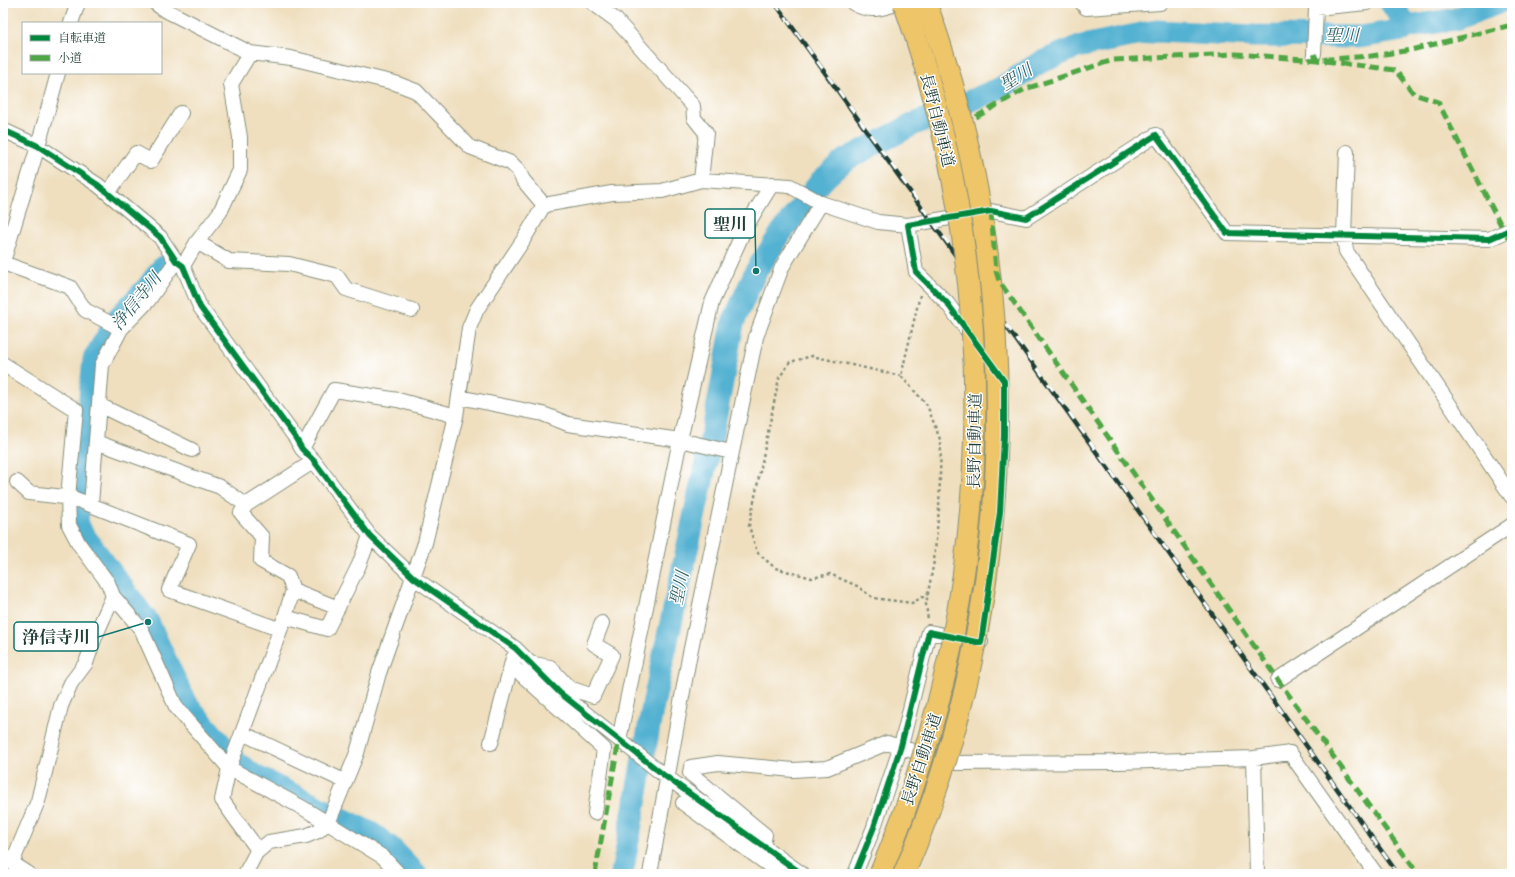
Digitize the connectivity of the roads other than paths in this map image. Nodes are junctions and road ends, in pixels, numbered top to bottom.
1 (78, 3) edge
2 (155, 3) edge
3 (593, 3) edge
4 (852, 3) edge
5 (899, 3) edge
6 (904, 3) edge
7 (926, 3) edge
8 (937, 3) edge
9 (1082, 3) edge
10 (1160, 3) edge
11 (1367, 3) edge
12 (71, 22) edge
13 (250, 53) junction
14 (1314, 54) dead end
15 (58, 74) edge
16 (181, 113) dead end
17 (3, 130) edge
18 (38, 146) junction
19 (1347, 152) dead end
20 (701, 180) junction
21 (772, 184) junction
22 (108, 193) junction
23 (821, 203) junction
24 (544, 205) junction
25 (991, 211) junction
26 (908, 225) junction
27 (1512, 229) edge
28 (1344, 236) junction
29 (197, 242) junction
30 (3, 262) edge
31 (179, 263) junction
32 (412, 310) dead end
33 (116, 326) junction
34 (3, 364) edge
35 (459, 396) junction
36 (97, 411) junction
37 (78, 412) junction
38 (456, 416) junction
39 (680, 440) junction
40 (96, 442) junction
41 (302, 449) junction
42 (192, 450) dead end
43 (731, 452) junction
44 (314, 461) junction
45 (17, 482) dead end
46 (1512, 497) edge
47 (71, 498) junction
48 (89, 503) junction
49 (246, 505) junction
50 (1512, 525) edge
51 (370, 536) junction
52 (414, 578) junction
53 (294, 590) junction
54 (113, 596) junction
55 (338, 608) junction
56 (282, 623) junction
57 (602, 623) dead end
58 (981, 643) junction
59 (515, 648) junction
60 (529, 663) junction
61 (511, 665) junction
62 (1278, 680) dead end
63 (242, 734) junction
64 (491, 743) dead end
65 (622, 743) junction
66 (901, 746) junction
67 (1254, 758) junction
68 (951, 763) junction
69 (229, 768) junction
70 (667, 777) junction
71 (344, 781) junction
72 (683, 803) dead end
73 (595, 813) dead end
74 (327, 822) junction
75 (758, 849) junction
76 (258, 850) junction
77 (7, 860) edge
78 (29, 874) edge
79 (245, 874) edge
80 (399, 874) edge
81 (650, 874) edge
82 (781, 874) edge
83 (802, 874) edge
84 (855, 874) edge
85 (880, 874) edge
86 (904, 874) edge
87 (913, 874) edge
88 (1257, 874) edge
89 (1376, 874) edge

1 - 12 street
2 - 13 street
3 - 20 street
4 - 5 street
6 - 85 highway, 長野自動車道, bridge
7 - 86 highway, 長野自動車道, bridge
8 - 25 street
9 - 10 street
11 - 14 street
13 - 24 street
13 - 29 street
15 - 18 street
16 - 22 street
17 - 18 street
18 - 22 street
18 - 30 street
19 - 28 street
20 - 21 street
20 - 24 street
21 - 23 street
21 - 39 street
22 - 31 street
23 - 26 street
23 - 43 street
24 - 35 street
25 - 26 street
25 - 28 street
26 - 58 street
27 - 28 street
28 - 46 street
29 - 31 street
29 - 32 street
30 - 33 street
31 - 33 street
31 - 41 street
33 - 36 street
34 - 37 street
35 - 38 street
35 - 39 street
36 - 37 street
36 - 40 street
36 - 42 street
37 - 47 street
38 - 41 street
38 - 52 street
39 - 43 street
39 - 65 street
40 - 48 street
40 - 49 street
41 - 44 street
43 - 70 street
44 - 49 street
44 - 51 street
45 - 47 street
47 - 48 street
47 - 54 street
48 - 56 street
49 - 53 street
50 - 62 street
51 - 52 street
51 - 55 street
52 - 59 street
52 - 71 street
53 - 55 street
53 - 56 street
54 - 69 street
54 - 77 street
55 - 56 street
56 - 63 street
57 - 60 street
58 - 66 street
58 - 68 street
59 - 60 street
59 - 61 street
60 - 65 street
61 - 64 street
61 - 73 street
63 - 69 street
63 - 71 street
65 - 70 street
66 - 68 street
66 - 75 street
66 - 84 street
67 - 68 street
67 - 88 street
67 - 89 street
68 - 87 street
69 - 74 street
69 - 76 street
70 - 75 street
70 - 81 street
71 - 74 street
72 - 75 street
74 - 76 street
74 - 80 street
75 - 82 street
75 - 83 street
76 - 79 street
77 - 78 street

